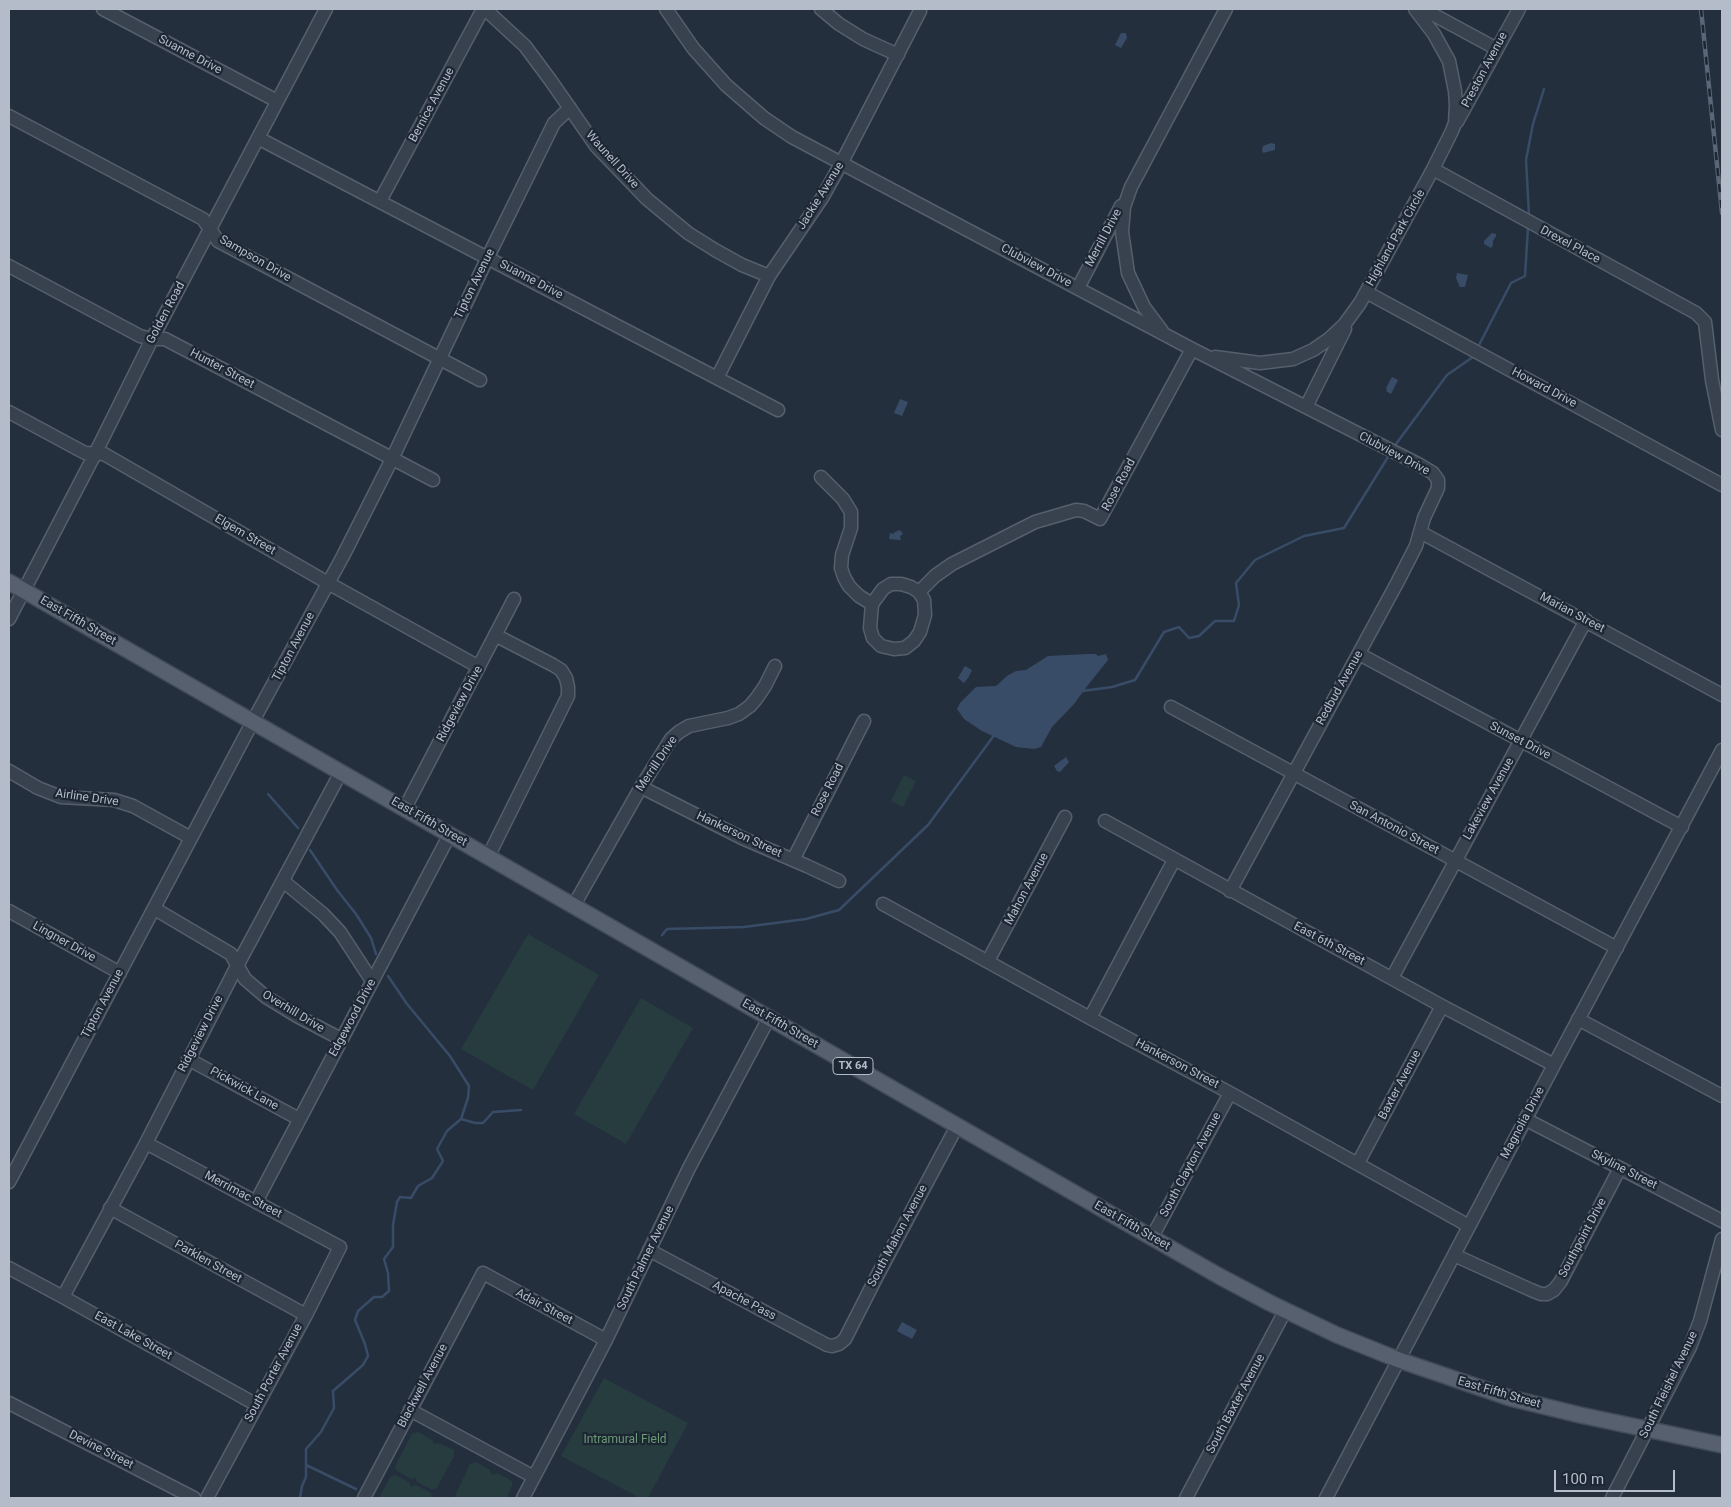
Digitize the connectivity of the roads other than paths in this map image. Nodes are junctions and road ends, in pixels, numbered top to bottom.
1 (103, 9) edge
2 (326, 9) edge
3 (484, 9) edge
4 (666, 9) edge
5 (821, 9) edge
6 (1226, 9) edge
7 (1415, 9) edge
8 (1423, 9) edge
9 (1518, 9) edge
10 (920, 11) dead end
11 (1497, 48) junction
12 (898, 55) junction
13 (277, 101) junction
14 (570, 108) junction
15 (9, 116) edge
16 (1452, 131) junction
17 (258, 138) junction
18 (842, 162) junction
19 (1433, 169) junction
20 (1131, 188) junction
21 (380, 201) junction
22 (210, 229) junction
23 (488, 257) junction
24 (9, 266) edge
25 (769, 276) junction
26 (1078, 288) junction
27 (1366, 292) junction
28 (1352, 316) junction
29 (1166, 336) junction
30 (152, 339) junction
31 (1197, 352) junction
32 (440, 358) junction
33 (716, 378) junction
34 (480, 380) dead end
35 (1306, 407) junction
36 (778, 410) dead end
37 (9, 412) edge
38 (1722, 430) edge
39 (95, 454) junction
40 (392, 458) junction
41 (821, 477) dead end
42 (433, 480) dead end
43 (1438, 480) joint
44 (1722, 485) edge
45 (1420, 532) junction
46 (9, 582) edge
47 (328, 583) junction
48 (24, 590) junction
49 (919, 592) junction
50 (514, 599) dead end
51 (872, 604) junction
52 (9, 619) edge
53 (1586, 620) junction
54 (495, 635) junction
55 (1359, 654) junction
56 (775, 666) dead end
57 (479, 667) junction
58 (1722, 695) edge
59 (1171, 707) dead end
60 (253, 721) junction
61 (864, 721) dead end
62 (1521, 741) junction
63 (1720, 758) edge
64 (9, 772) edge
65 (341, 772) junction
66 (1293, 774) junction
67 (641, 786) junction
68 (405, 808) junction
69 (1065, 817) dead end
70 (1104, 821) dead end
71 (1682, 826) junction
72 (450, 834) junction
73 (191, 838) junction
74 (488, 857) junction
75 (792, 860) junction
76 (1174, 860) junction
77 (1456, 860) junction
78 (283, 880) junction
79 (839, 881) dead end
80 (1230, 891) junction
81 (883, 904) dead end
82 (574, 905) junction
83 (155, 909) junction
84 (9, 911) edge
85 (1617, 948) junction
86 (988, 961) junction
87 (236, 966) junction
88 (120, 973) junction
89 (1392, 978) junction
90 (372, 981) junction
91 (1442, 1006) junction
92 (769, 1018) junction
93 (1090, 1018) junction
94 (1578, 1019) junction
95 (341, 1039) junction
96 (188, 1059) junction
97 (1554, 1065) junction
98 (1230, 1093) junction
99 (1722, 1096) edge
100 (1525, 1119) junction
101 (299, 1120) junction
102 (957, 1126) junction
103 (146, 1143) junction
104 (1358, 1163) junction
105 (1620, 1168) junction
106 (9, 1182) edge
107 (256, 1202) junction
108 (110, 1208) junction
109 (1722, 1221) edge
110 (1469, 1226) junction
111 (1152, 1237) junction
112 (1722, 1239) edge
113 (340, 1247) joint
114 (649, 1250) junction
115 (1454, 1255) junction
116 (9, 1268) edge
117 (483, 1273) joint
118 (63, 1297) junction
119 (1285, 1311) junction
120 (306, 1315) junction
121 (606, 1340) junction
122 (840, 1344) joint
123 (1399, 1360) junction
124 (9, 1403) edge
125 (257, 1405) junction
126 (410, 1410) junction
127 (1648, 1430) junction
128 (1722, 1445) edge
129 (534, 1477) junction
130 (194, 1498) edge
131 (207, 1498) edge
132 (364, 1498) edge
133 (523, 1498) edge
134 (1186, 1498) edge
135 (1326, 1498) edge
136 (1612, 1498) edge

1 - 13 street, Suanne Drive
2 - 13 street, Golden Road
3 - 14 street, Waunell Drive
3 - 21 street, Bernice Avenue
4 - 18 street, Clubview Drive
5 - 12 street
6 - 20 street
7 - 16 street, Highland Park Circle
8 - 11 street
9 - 11 street, Preston Avenue
10 - 12 street, Jackie Avenue
11 - 16 street, Preston Avenue
12 - 18 street, Jackie Avenue
13 - 17 street, Golden Road
14 - 23 street, Tipton Avenue
14 - 25 street, Waunell Drive
15 - 22 street, Sampson Drive
16 - 19 street, Highland Park Circle
17 - 21 street, Suanne Drive
17 - 22 street, Golden Road
18 - 25 street, Jackie Avenue
18 - 26 street, Clubview Drive
19 - 27 street, Highland Park Circle
19 - 38 street, Drexel Place
20 - 26 street, Merrill Drive
20 - 29 street
21 - 23 street, Suanne Drive
22 - 30 street, Golden Road
22 - 32 street, Sampson Drive
23 - 32 street, Tipton Avenue
23 - 33 street, Suanne Drive
24 - 30 street, Hunter Street
25 - 33 street, Jackie Avenue
26 - 29 street, Clubview Drive
27 - 28 street, Highland Park Circle
27 - 44 street, Howard Drive
28 - 31 street, Highland Park Circle
28 - 35 street
29 - 31 street, Clubview Drive
30 - 39 street, Golden Road
30 - 40 street, Hunter Street
31 - 35 street, Clubview Drive
31 - 49 street, Rose Road
32 - 34 street, Sampson Drive
32 - 40 street, Tipton Avenue
33 - 36 street, Suanne Drive
35 - 43 street, Clubview Drive
37 - 39 street, Elgem Street
39 - 47 street, Elgem Street
39 - 48 street, Golden Road
40 - 42 street, Hunter Street
40 - 47 street, Tipton Avenue
41 - 51 street
43 - 45 street, Redbud Avenue
45 - 53 street, Marian Street
45 - 55 street, Redbud Avenue
46 - 48 main road, East Fifth Street / TX 64
47 - 57 street, Elgem Street
47 - 60 street, Tipton Avenue
48 - 52 street, Golden Road
48 - 60 main road, East Fifth Street / TX 64
49 - 51 street
49 - 51 street
50 - 54 street, Ridgeview Drive
53 - 58 street, Marian Street
53 - 62 street, Lakeview Avenue
54 - 57 street, Ridgeview Drive
54 - 74 street
55 - 62 street, Sunset Drive
55 - 66 street, Redbud Avenue
56 - 67 street, Merrill Drive
57 - 68 street, Ridgeview Drive
59 - 66 street, San Antonio Street
60 - 65 main road, East Fifth Street / TX 64
60 - 73 street, Tipton Avenue
61 - 75 street, Rose Road
62 - 71 street, Sunset Drive
62 - 77 street, Lakeview Avenue
63 - 71 street, Magnolia Drive
64 - 73 street, Airline Drive
65 - 68 main road, East Fifth Street / TX 64
65 - 78 street, Ridgeview Drive
66 - 77 street, San Antonio Street
66 - 80 street, Redbud Avenue
67 - 75 street, Hankerson Street
67 - 82 street, Merrill Drive
68 - 72 main road, East Fifth Street / TX 64
69 - 86 street, Mahon Avenue
70 - 76 street, East 6th Street
71 - 85 street, Magnolia Drive
72 - 74 main road, East Fifth Street / TX 64
72 - 90 street, Edgewood Drive
73 - 83 street, Tipton Avenue
74 - 82 main road, East Fifth Street / TX 64
75 - 79 street, Hankerson Street
76 - 80 street, East 6th Street
76 - 93 street
77 - 85 street, San Antonio Street
77 - 89 street, Lakeview Avenue
78 - 87 street, Ridgeview Drive
78 - 90 street
80 - 89 street, East 6th Street
81 - 86 street, Hankerson Street
82 - 92 main road, East Fifth Street / TX 64
83 - 87 street, Overhill Drive
83 - 88 street, Tipton Avenue
84 - 88 street, Lingner Drive
85 - 94 street, Magnolia Drive
86 - 93 street, Hankerson Street
87 - 95 street, Overhill Drive
87 - 96 street, Ridgeview Drive
88 - 106 street, Tipton Avenue
89 - 91 street, East 6th Street
90 - 95 street, Edgewood Drive
91 - 97 street, East 6th Street
91 - 104 street, Baxter Avenue
92 - 102 main road, East Fifth Street / TX 64
92 - 114 street, South Palmer Avenue
93 - 98 street, Hankerson Street
94 - 97 street, Magnolia Drive
94 - 99 street
95 - 101 street, Edgewood Drive
96 - 101 street, Pickwick Lane
96 - 103 street, Ridgeview Drive
97 - 100 street, Magnolia Drive
98 - 104 street, Hankerson Street
98 - 111 street, South Clayton Avenue
100 - 105 street, Skyline Street
100 - 110 street, Magnolia Drive
101 - 107 street, Edgewood Drive
102 - 111 main road, East Fifth Street / TX 64
102 - 122 street, South Mahon Avenue
103 - 107 street, Merrimac Street
103 - 108 street, Ridgeview Drive
104 - 110 street, Hankerson Street
105 - 109 street, Skyline Street
105 - 115 street, Southpoint Drive
107 - 113 street, Merrimac Street
108 - 118 street, Ridgeview Drive
108 - 120 street, Parklen Street
110 - 115 street, Magnolia Drive
111 - 119 main road, East Fifth Street / TX 64
112 - 127 street, South Fleishel Avenue
113 - 120 street, South Porter Avenue
114 - 121 street, South Palmer Avenue
114 - 122 street, Apache Pass
115 - 123 street, Magnolia Drive
116 - 118 street, East Lake Street
117 - 121 street, Adair Street
117 - 126 street, Blackwell Avenue
118 - 125 street, East Lake Street
119 - 123 main road, East Fifth Street / TX 64
119 - 134 street, South Baxter Avenue
120 - 125 street, South Porter Avenue
121 - 129 street, South Palmer Avenue
123 - 127 main road, East Fifth Street / TX 64
123 - 135 street, Magnolia Drive
124 - 130 street, Devine Street
125 - 131 street, South Porter Avenue
126 - 129 street
126 - 132 street, Blackwell Avenue
127 - 128 main road, East Fifth Street / TX 64
127 - 136 street, South Fleishel Avenue
129 - 133 street, South Palmer Avenue

